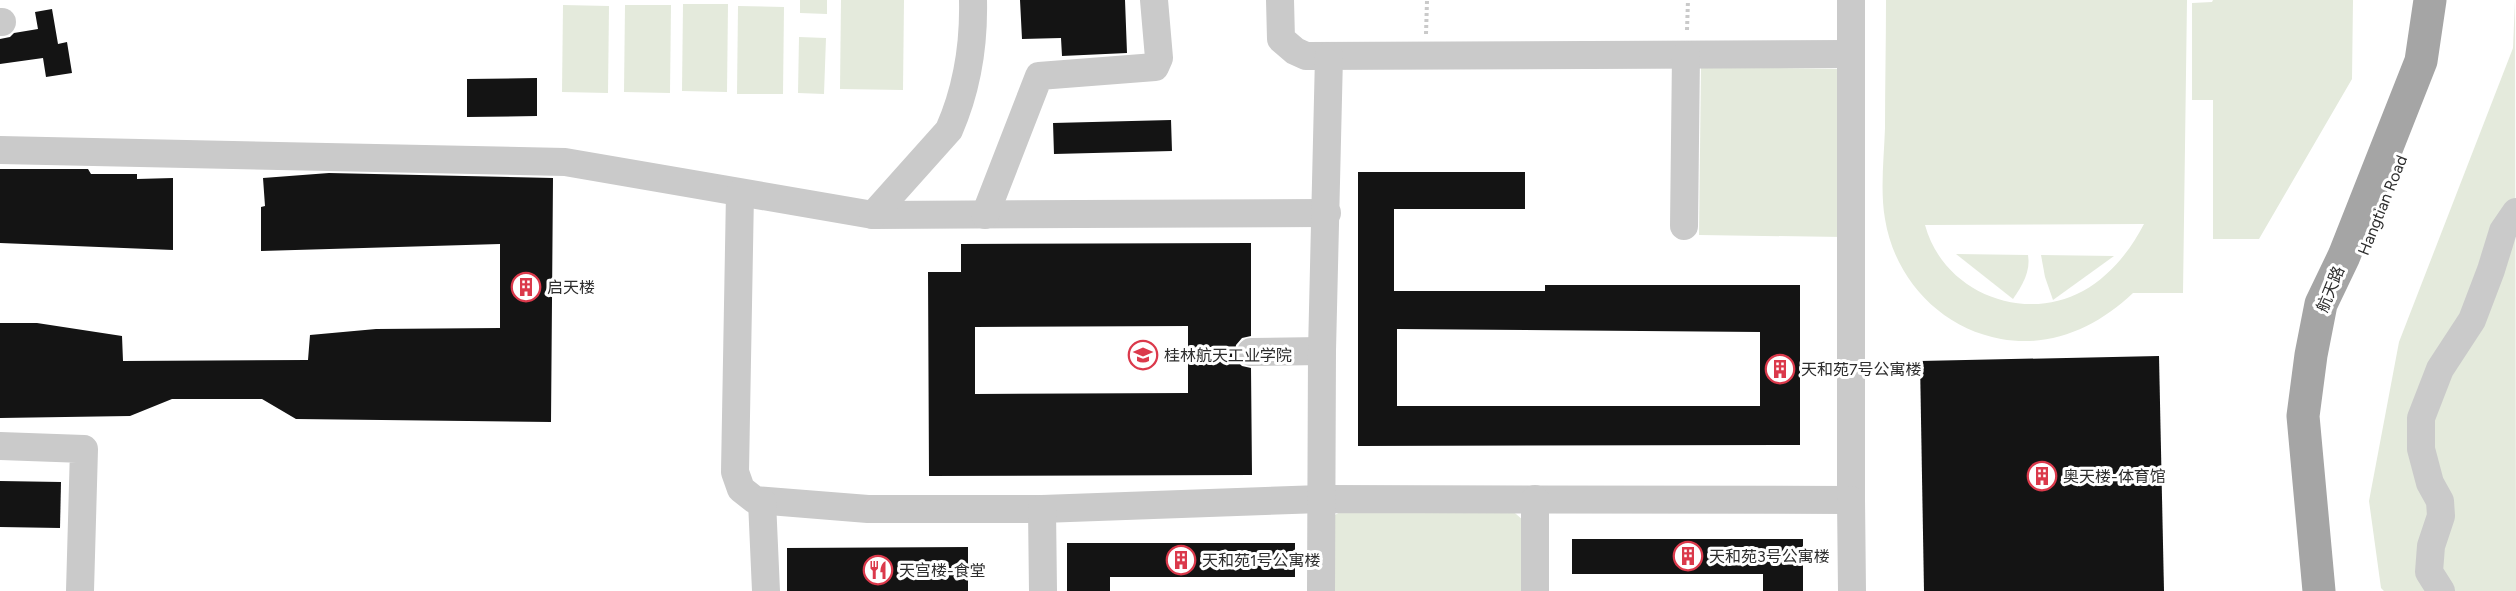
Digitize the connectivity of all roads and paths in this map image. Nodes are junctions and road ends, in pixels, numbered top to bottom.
1 (974, 0) edge
2 (1154, 0) edge
3 (1280, 0) edge
4 (1688, 0) edge
5 (1851, 0) edge
6 (2430, 0) edge
7 (2445, 0) edge
8 (1427, 2) edge
9 (1851, 54) junction
10 (1686, 55) junction
11 (1329, 56) junction
12 (1426, 56) junction
13 (0, 150) edge
14 (740, 193) junction
15 (2516, 212) edge
16 (1327, 213) junction
17 (873, 215) junction
18 (985, 215) junction
19 (1684, 226) dead end
20 (1322, 351) junction
21 (1251, 352) dead end
22 (0, 446) edge
23 (1320, 499) junction
24 (1535, 499) junction
25 (1851, 500) junction
26 (762, 501) junction
27 (1042, 508) junction
28 (80, 591) edge
29 (766, 591) edge
30 (1043, 591) edge
31 (1321, 591) edge
32 (1535, 591) edge
33 (1852, 591) edge
34 (2319, 591) edge
35 (2341, 591) edge
36 (2441, 591) edge

1 - 17 lane
2 - 18 lane
3 - 11 lane
4 - 10 path
5 - 9 lane
6 - 34 main road, 航天路
7 - 35 main road, Hangtian Road
8 - 12 path
9 - 10 lane
9 - 25 lane
10 - 12 lane
10 - 19 lane
11 - 12 lane
11 - 16 lane
13 - 14 lane
14 - 17 lane
14 - 26 lane
15 - 36 lane
16 - 18 lane
16 - 20 lane
17 - 18 lane
20 - 21 lane
20 - 23 lane
22 - 28 lane
23 - 24 lane
23 - 27 lane
23 - 31 lane
24 - 25 lane
24 - 32 lane
25 - 33 lane
26 - 27 lane
26 - 29 lane
27 - 30 lane

